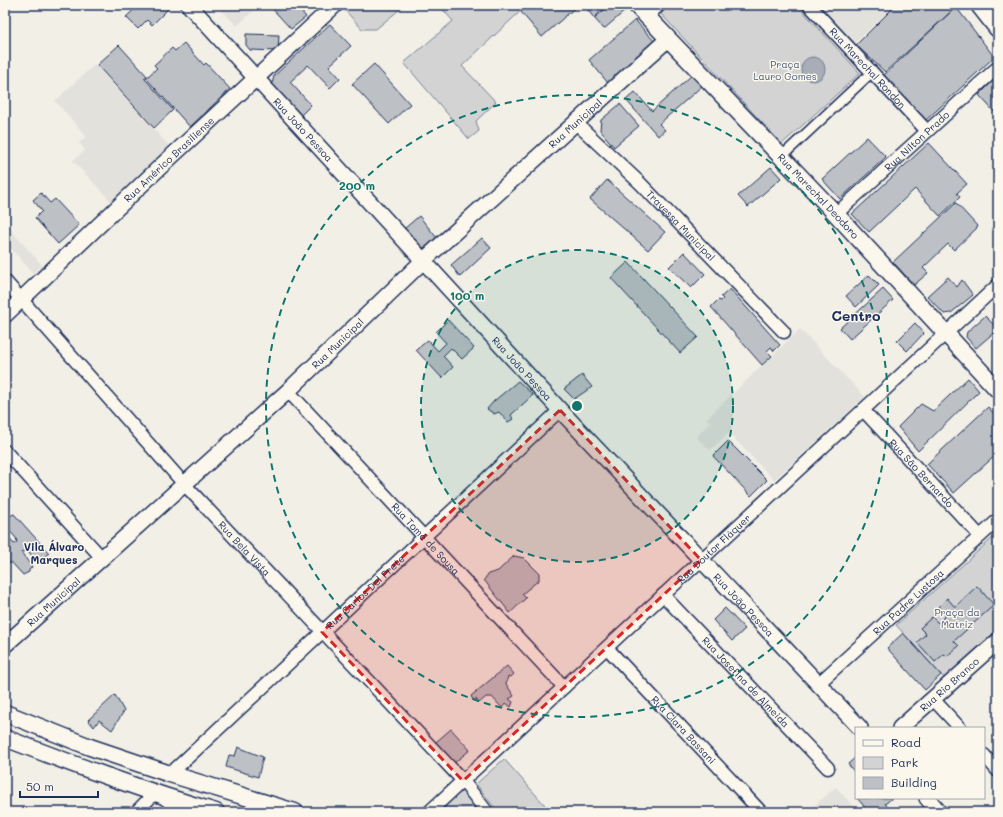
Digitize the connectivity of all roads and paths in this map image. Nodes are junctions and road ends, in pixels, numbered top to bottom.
1 (335, 5) edge
2 (809, 5) edge
3 (980, 5) edge
4 (196, 8) edge
5 (646, 8) edge
6 (998, 28) edge
7 (668, 39) junction
8 (998, 67) edge
9 (872, 72) junction
10 (256, 78) junction
11 (575, 122) junction
12 (927, 131) junction
13 (781, 157) junction
14 (836, 214) junction
15 (424, 260) junction
16 (5, 281) edge
17 (998, 285) edge
18 (22, 299) junction
19 (5, 315) edge
20 (784, 332) dead end
21 (946, 333) junction
22 (998, 390) edge
23 (288, 391) junction
24 (560, 410) junction
25 (863, 410) junction
26 (5, 451) edge
27 (185, 485) junction
28 (998, 520) edge
29 (980, 536) junction
30 (424, 537) junction
31 (102, 558) junction
32 (702, 560) junction
33 (663, 595) junction
34 (322, 632) junction
35 (998, 641) edge
36 (5, 645) edge
37 (607, 648) junction
38 (818, 684) junction
39 (564, 687) junction
40 (933, 699) junction
41 (5, 713) edge
42 (859, 727) edge
43 (901, 727) edge
44 (959, 727) edge
45 (5, 738) edge
46 (985, 756) edge
47 (828, 768) dead end
48 (998, 771) edge
49 (170, 774) junction
50 (463, 781) junction
51 (159, 795) junction
52 (928, 799) edge
53 (136, 812) edge
54 (181, 812) edge
55 (216, 812) edge
56 (295, 812) edge
57 (429, 812) edge
58 (487, 812) edge
59 (761, 812) edge
60 (939, 812) edge

1 - 10 street, Rua Américo Brasiliense
2 - 9 street, Rua Marechal Rondon
3 - 6 main road
4 - 10 street, Rua João Pessoa
5 - 7 main road, Rua Marechal Deodoro
7 - 11 street, Rua Municipal
7 - 13 main road, Rua Marechal Deodoro
8 - 12 street, Rua Nílton Prado
9 - 12 street, Rua Marechal Rondon
9 - 13 street
10 - 15 street, Rua João Pessoa
10 - 18 street, Rua Américo Brasiliense
11 - 15 street, Rua Municipal
11 - 20 street, Travessa Municipal
12 - 14 street, Rua Nílton Prado
13 - 14 main road, Rua Marechal Deodoro
14 - 21 main road, Rua Marechal Deodoro
15 - 23 street, Rua Municipal
15 - 24 street, Rua João Pessoa
16 - 18 street, Rua Bela Vista
17 - 21 street, Rua Doutor Fláquer
18 - 19 street, Rua Américo Brasiliense
18 - 27 street, Rua Bela Vista
21 - 22 main road, Rua Marechal Deodoro
21 - 25 street, Rua Doutor Fláquer
23 - 27 street, Rua Municipal
23 - 30 street, Rua Tomé de Sousa
24 - 30 street, Rua Carlos Del Prete
24 - 32 street, Rua João Pessoa
25 - 29 street, Rua São Bernardo
25 - 32 street, Rua Doutor Fláquer
26 - 31 street
27 - 31 street, Rua Municipal
27 - 34 street, Rua Bela Vista
28 - 29 street, Rua Padre Lustosa
29 - 38 street, Rua Padre Lustosa
30 - 34 street, Rua Carlos Del Prete
30 - 39 street, Rua Tomé de Sousa
31 - 36 street, Rua Municipal
32 - 33 street, Rua Doutor Fláquer
32 - 38 street, Rua João Pessoa
33 - 37 street, Rua Doutor Fláquer
33 - 47 street, Rua Josefina de Almeida
34 - 49 street, Rua Carlos Del Prete
34 - 50 street, Rua Bela Vista
35 - 40 street, Rua Rio Branco
37 - 39 street, Rua Doutor Fláquer
37 - 59 street, Rua Clara Bassani
38 - 42 street, Rua João Pessoa
39 - 50 street, Rua Doutor Fláquer
40 - 43 street, Rua Rio Branco
40 - 44 street
41 - 49 main road
45 - 51 main road
46 - 48 street
49 - 56 main road
50 - 57 street, Rua Doutor Fláquer
50 - 58 street, Rua Bela Vista
51 - 53 street
51 - 54 street
51 - 55 main road
52 - 60 street

